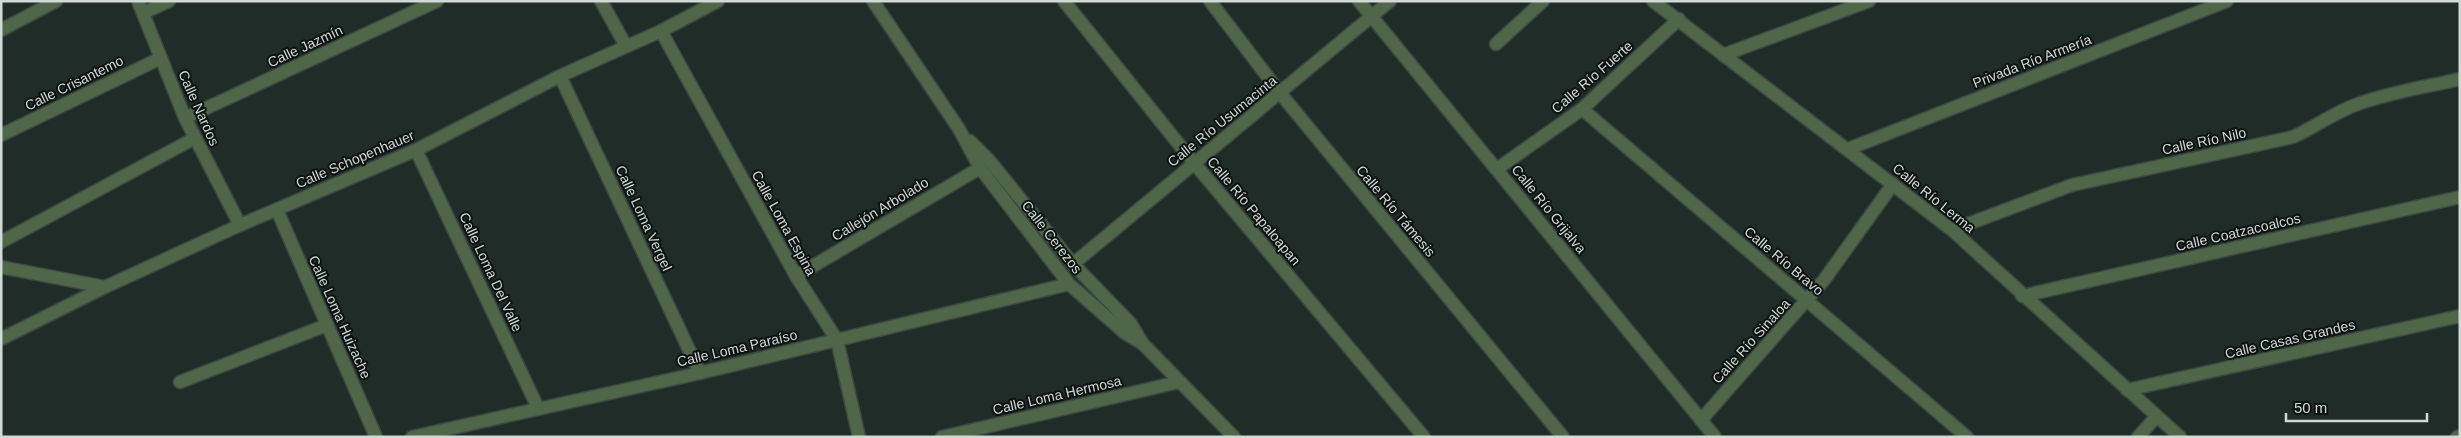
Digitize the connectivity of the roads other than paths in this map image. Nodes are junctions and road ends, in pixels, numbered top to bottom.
1 (56, 1) edge
2 (168, 1) edge
3 (437, 1) edge
4 (601, 1) edge
5 (718, 1) edge
6 (874, 1) edge
7 (1064, 1) edge
8 (1210, 1) edge
9 (1359, 1) edge
10 (1390, 1) edge
11 (1544, 1) edge
12 (1653, 1) edge
13 (1869, 1) edge
14 (2227, 1) edge
15 (1856, 4) edge
16 (140, 7) edge
17 (1373, 18) junction
18 (1679, 19) junction
19 (1, 30) edge
20 (660, 30) junction
21 (1496, 44) dead end
22 (626, 46) junction
23 (1724, 55) junction
24 (161, 58) junction
25 (560, 76) junction
26 (2460, 79) edge
27 (1280, 93) junction
28 (1582, 109) junction
29 (185, 118) junction
30 (959, 130) junction
31 (1, 135) edge
32 (195, 138) junction
33 (1848, 149) junction
34 (416, 150) junction
35 (1194, 163) junction
36 (980, 168) junction
37 (1497, 169) junction
38 (1892, 184) junction
39 (2460, 197) edge
40 (277, 210) junction
41 (240, 225) junction
42 (1952, 230) junction
43 (1, 242) edge
44 (1073, 264) junction
45 (1, 266) edge
46 (796, 276) junction
47 (1069, 284) junction
48 (105, 287) junction
49 (2022, 296) junction
50 (1807, 300) junction
51 (2460, 316) edge
52 (327, 325) junction
53 (1, 339) edge
54 (837, 340) junction
55 (1143, 344) junction
56 (700, 373) junction
57 (180, 382) dead end
58 (1179, 382) junction
59 (2127, 390) junction
60 (538, 408) junction
61 (2157, 416) junction
62 (1701, 420) junction
63 (471, 424) junction
64 (376, 437) edge
65 (412, 437) edge
66 (474, 437) edge
67 (859, 437) edge
68 (942, 437) edge
69 (1234, 437) edge
70 (1424, 437) edge
71 (1563, 437) edge
72 (1714, 437) edge
73 (1968, 437) edge
74 (2138, 437) edge
75 (2180, 437) edge

1 - 19 street
2 - 16 street
3 - 29 street, Calle Jazmín
4 - 22 street
5 - 20 street, Calle Schopenhauer
6 - 30 street, Calle Cerezos
7 - 35 street, Calle Río Papaloapan
8 - 27 street, Calle Río Támesis
9 - 17 street, Calle Río Grijalva
10 - 17 street, Calle Río Usumacinta
11 - 21 street
12 - 18 street, Calle Río Lerma
13 - 15 street
14 - 33 street, Privada Río Armería
15 - 23 street
16 - 24 street, Calle Nardos
17 - 27 street, Calle Río Usumacinta
17 - 37 street, Calle Río Grijalva
18 - 23 street, Calle Río Lerma
18 - 28 street, Calle Río Fuerte
20 - 22 street, Calle Schopenhauer
20 - 46 street, Calle Loma Espina
22 - 25 street, Calle Schopenhauer
23 - 33 street, Calle Río Lerma
24 - 29 street, Calle Nardos
24 - 31 street, Calle Crisantemo
25 - 34 street, Calle Schopenhauer
25 - 56 street, Calle Loma Vergel
26 - 42 street, Calle Río Nilo
27 - 35 street, Calle Río Usumacinta
27 - 71 street, Calle Río Támesis
28 - 37 street, Calle Río Fuerte
28 - 50 street, Calle Río Bravo
29 - 32 street, Calle Nardos
30 - 36 street, Calle Cerezos
30 - 44 street, Calle Cerezos
32 - 41 street, Calle Nardos
32 - 43 street
33 - 38 street, Calle Río Lerma
34 - 40 street, Calle Schopenhauer
34 - 60 street, Calle Loma Del Valle
35 - 44 street, Calle Río Usumacinta
35 - 70 street, Calle Río Papaloapan
36 - 46 street, Callejón Arbolado
36 - 47 street, Calle Cerezos
37 - 62 street, Calle Río Grijalva
38 - 42 street, Calle Río Lerma
38 - 50 street, Calle Río Sinaloa
39 - 49 street, Calle Coatzacoalcos
40 - 41 street, Calle Schopenhauer
40 - 52 street, Calle Loma Huizache
41 - 48 street, Calle Schopenhauer
42 - 49 street, Calle Río Lerma
44 - 55 street, Calle Cerezos
45 - 48 street
46 - 54 street, Calle Loma Espina
47 - 54 street, Calle Loma Paraíso
47 - 55 street, Calle Cerezos
48 - 53 street, Calle Schopenhauer
49 - 59 street, Calle Río Lerma
50 - 62 street, Calle Río Sinaloa
50 - 73 street, Calle Río Bravo
51 - 59 street, Calle Casas Grandes
52 - 57 street
52 - 64 street, Calle Loma Huizache
54 - 56 street, Calle Loma Paraíso
54 - 67 street, Calle Loma Espina
55 - 58 street, Calle Cerezos
56 - 60 street, Calle Loma Paraíso
58 - 68 street, Calle Loma Hermosa
58 - 69 street, Calle Cerezos
59 - 61 street, Calle Río Lerma
60 - 63 street, Calle Loma Paraíso
61 - 74 street
61 - 75 street, Calle Río Lerma
62 - 72 street, Calle Río Grijalva
63 - 65 street, Calle Loma Paraíso
63 - 66 street

